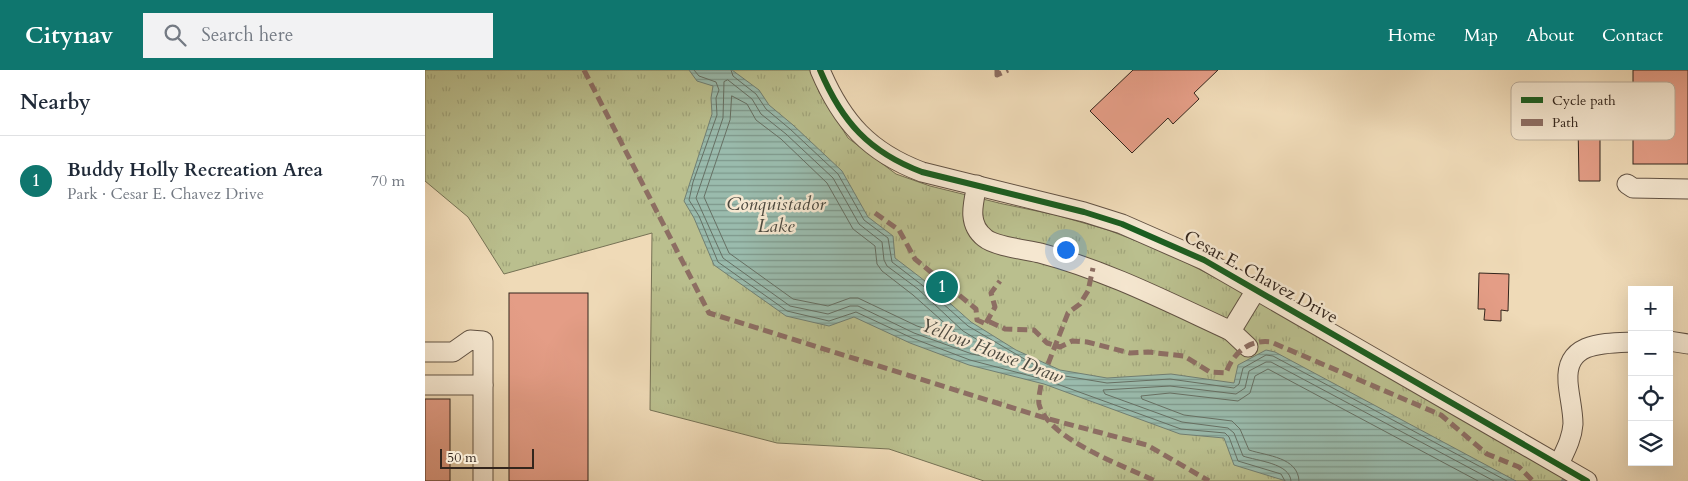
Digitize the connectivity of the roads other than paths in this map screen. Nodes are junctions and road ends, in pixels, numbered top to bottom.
1 (820, 70) edge
2 (1627, 184) dead end
3 (977, 185) junction
4 (1688, 189) edge
5 (1256, 290) junction
6 (1231, 331) junction
7 (1628, 342) edge
8 (1673, 342) edge
9 (1688, 344) edge
10 (1248, 347) dead end
11 (425, 352) edge
12 (425, 385) edge
13 (483, 385) junction
14 (1559, 464) junction
15 (483, 481) edge
16 (1587, 481) edge

1 - 3 street, Cesar E. Chavez Drive
2 - 4 street
3 - 5 street, Cesar E. Chavez Drive
3 - 6 street
5 - 6 street
5 - 14 street, Cesar E. Chavez Drive
6 - 10 street
7 - 14 street
8 - 9 street
11 - 13 street
12 - 13 street
13 - 15 street
14 - 16 street, Cesar E. Chavez Drive

